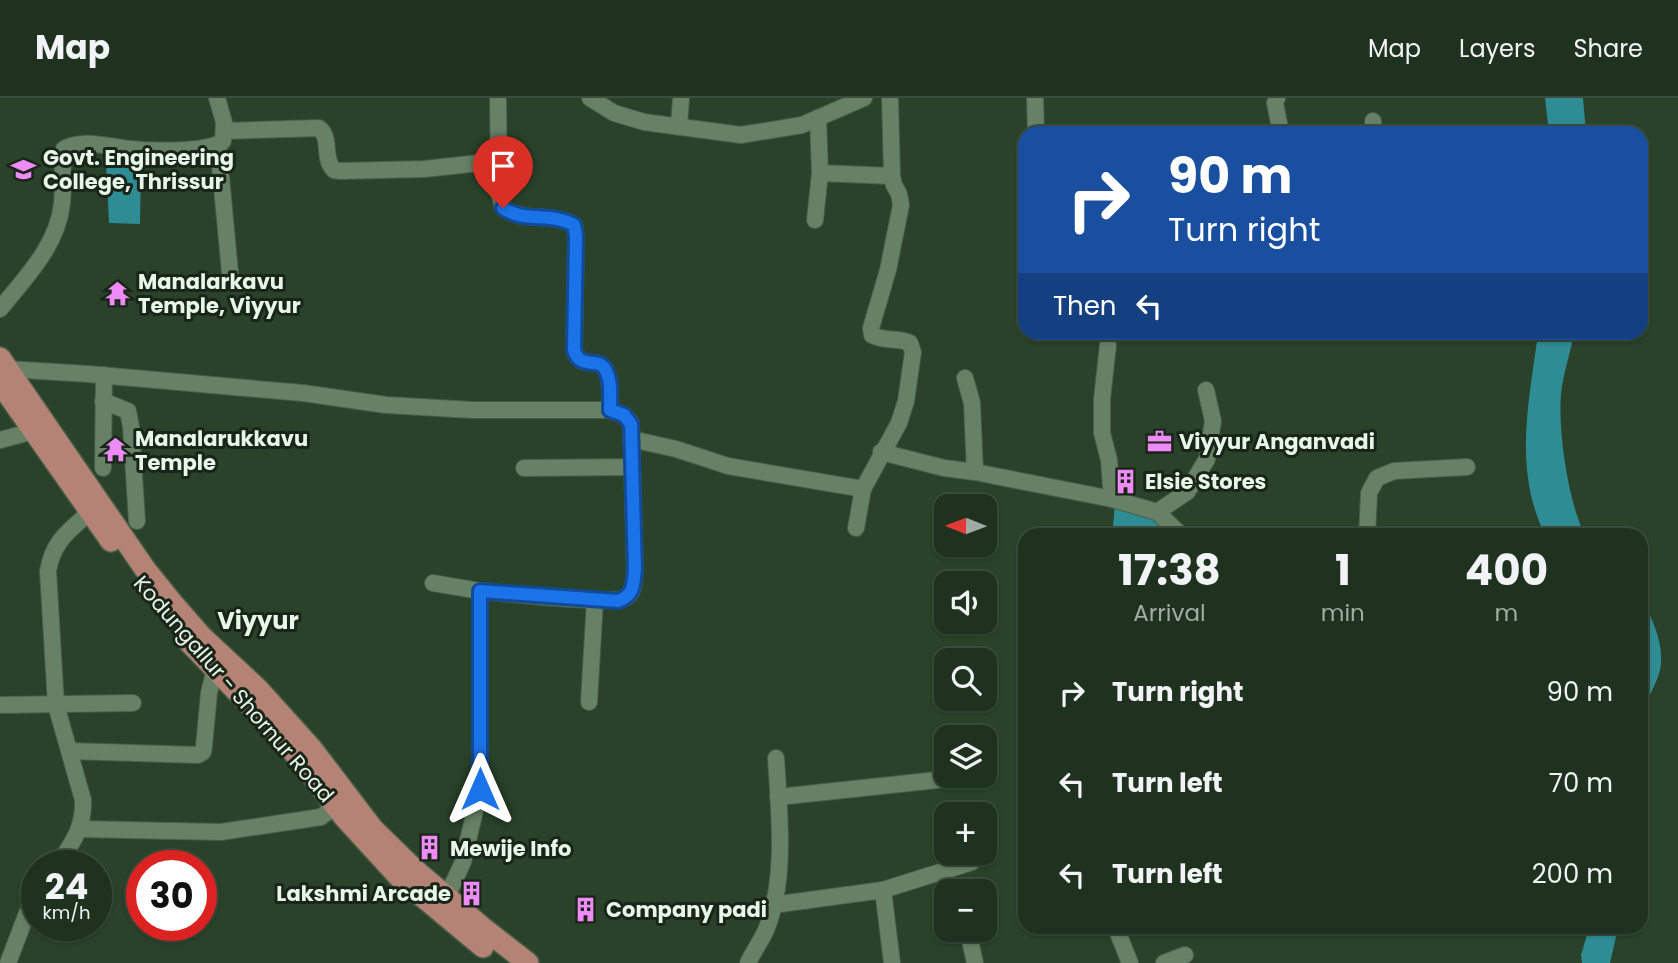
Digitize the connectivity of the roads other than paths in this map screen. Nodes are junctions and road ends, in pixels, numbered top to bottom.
1 (217, 98) edge
2 (498, 98) edge
3 (590, 98) edge
4 (681, 98) edge
5 (864, 98) edge
6 (890, 98) edge
7 (1035, 98) edge
8 (1277, 98) edge
9 (818, 118) junction
10 (1036, 126) edge
11 (1280, 126) edge
12 (679, 127) junction
13 (221, 138) junction
14 (498, 161) junction
15 (820, 173) junction
16 (892, 176) junction
17 (815, 220) dead end
18 (231, 283) dead end
19 (0, 309) edge
20 (1108, 345) dead end
21 (3, 370) edge
22 (104, 375) junction
23 (965, 377) dead end
24 (1206, 390) dead end
25 (103, 401) junction
26 (610, 410) junction
27 (34, 431) junction
28 (631, 439) junction
29 (0, 440) edge
30 (881, 452) junction
31 (632, 467) junction
32 (1467, 467) dead end
33 (103, 468) dead end
34 (524, 468) dead end
35 (975, 472) junction
36 (863, 489) junction
37 (1112, 499) junction
38 (90, 512) junction
39 (1157, 512) junction
40 (137, 521) dead end
41 (856, 528) dead end
42 (1174, 528) edge
43 (1367, 528) edge
44 (433, 583) dead end
45 (480, 591) junction
46 (595, 600) junction
47 (215, 669) junction
48 (589, 702) dead end
49 (133, 703) dead end
50 (0, 705) edge
51 (56, 705) junction
52 (70, 751) junction
53 (776, 758) dead end
54 (934, 780) edge
55 (778, 797) junction
56 (335, 806) junction
57 (80, 829) junction
58 (67, 850) edge
59 (962, 865) edge
60 (883, 890) junction
61 (443, 905) junction
62 (773, 905) junction
63 (21, 929) edge
64 (1118, 934) edge
65 (970, 942) edge
66 (1185, 955) dead end
67 (8, 963) edge
68 (504, 963) edge
69 (528, 963) edge
70 (748, 963) edge
71 (892, 963) edge
72 (975, 963) edge
73 (1130, 963) edge
74 (1164, 963) edge

1 - 13 street
2 - 14 street
3 - 12 street
4 - 12 street
5 - 9 street
6 - 16 street
7 - 10 street
8 - 11 street
9 - 12 street
9 - 15 street
13 - 14 street
13 - 18 street
13 - 19 street
14 - 26 street
15 - 16 street
15 - 17 street
16 - 30 street
20 - 37 street
21 - 22 street
21 - 27 main road, Kodungallur - Shornur Road
21 - 61 main road, Kodungallur - Shornur Road
22 - 25 street
22 - 26 street
23 - 35 street
24 - 39 street
25 - 33 street
25 - 40 street
26 - 28 street
27 - 29 street
27 - 38 main road, Kodungallur - Shornur Road
28 - 31 street
28 - 36 street
30 - 35 street
30 - 36 street
31 - 34 street
31 - 46 street
32 - 43 street
35 - 37 street
36 - 41 street
37 - 39 street
38 - 47 main road, Kodungallur - Shornur Road
38 - 51 street
39 - 42 street
44 - 45 street
45 - 46 street
45 - 61 street
46 - 48 street
47 - 52 street
47 - 56 main road, Kodungallur - Shornur Road
49 - 51 street
50 - 51 street
51 - 52 street
52 - 57 street
53 - 55 street
54 - 55 street
55 - 62 street
56 - 57 street
56 - 61 main road, Kodungallur - Shornur Road
57 - 58 street
59 - 60 street
60 - 62 street
60 - 71 street
61 - 68 main road, Kodungallur - Shornur Road
61 - 69 main road, Kodungallur - Shornur Road
62 - 70 street
63 - 67 street
64 - 73 street
65 - 72 street
66 - 74 street

